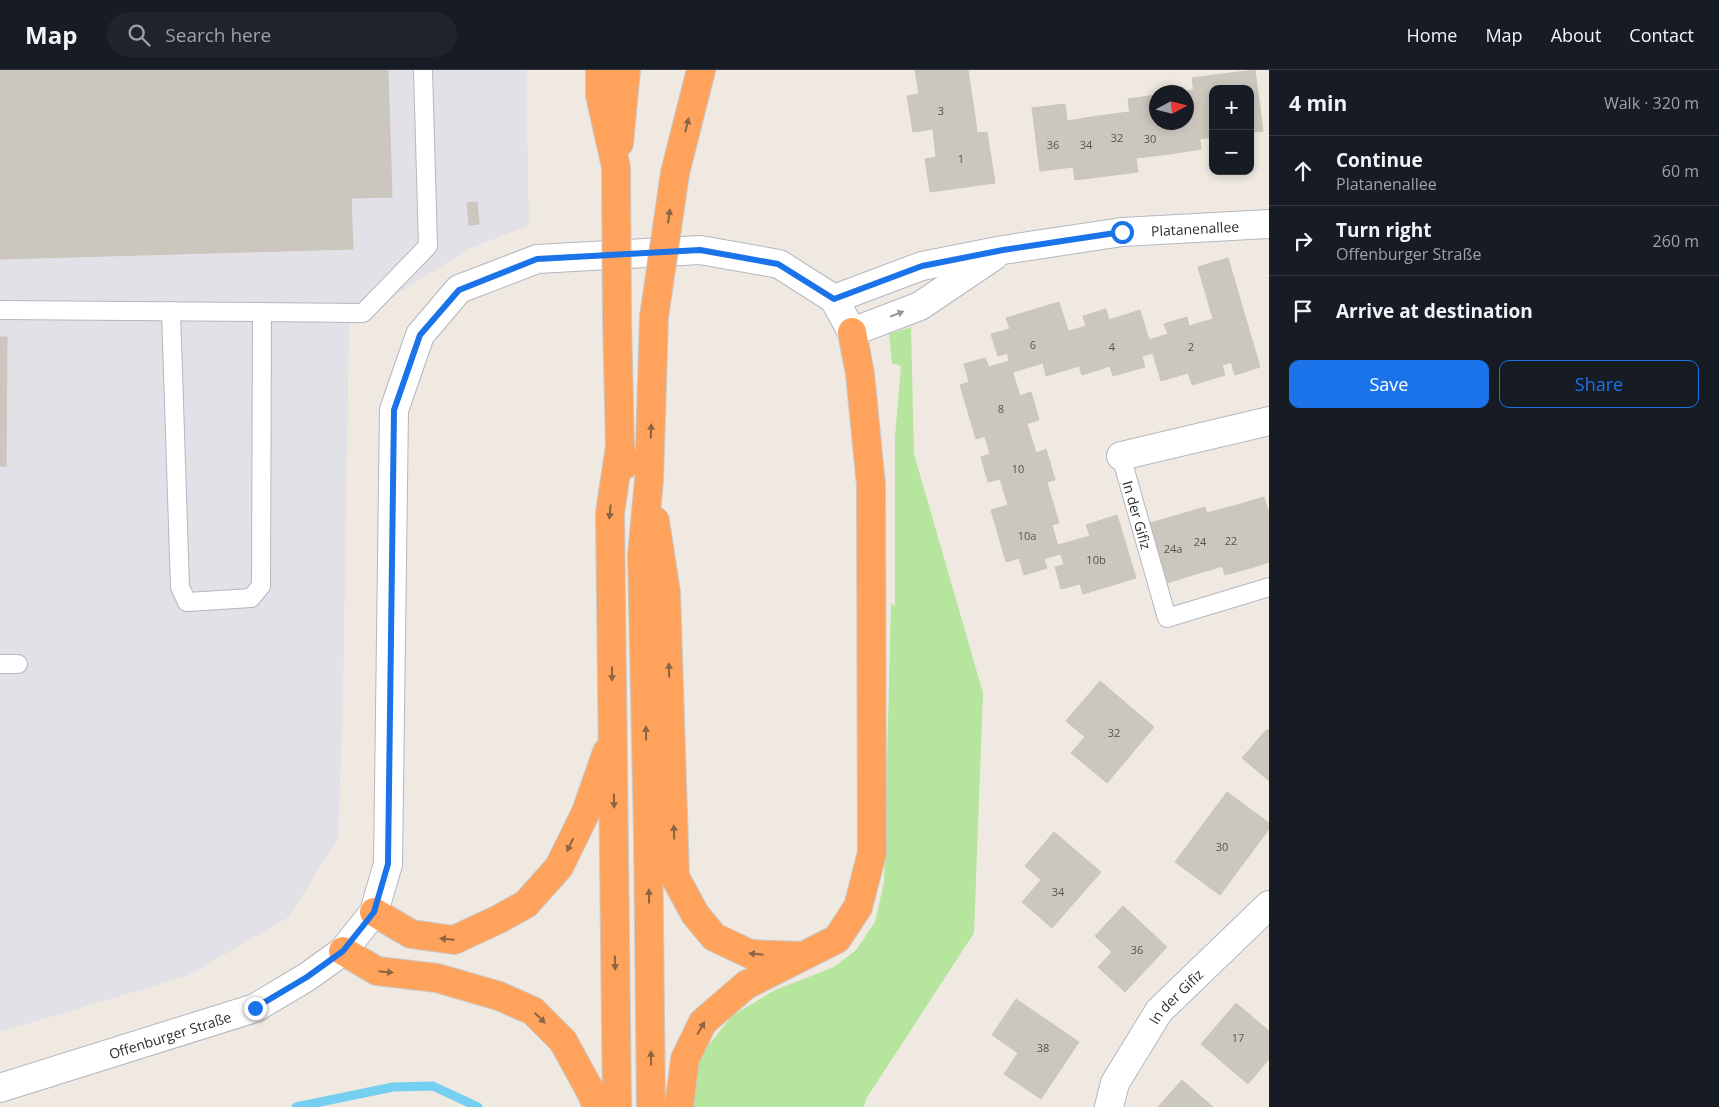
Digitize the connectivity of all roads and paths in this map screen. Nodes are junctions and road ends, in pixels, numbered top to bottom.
1 (423, 70) edge
2 (600, 70) edge
3 (626, 70) edge
4 (701, 70) edge
5 (616, 167) junction
6 (1269, 224) edge
7 (1003, 250) junction
8 (834, 299) junction
9 (0, 310) edge
10 (171, 312) junction
11 (262, 312) junction
12 (852, 332) junction
13 (1269, 421) edge
14 (620, 446) junction
15 (1121, 456) joint
16 (649, 480) junction
17 (642, 555) junction
18 (1269, 588) edge
19 (0, 664) edge
20 (18, 664) dead end
21 (613, 734) junction
22 (1269, 905) edge
23 (374, 912) junction
24 (343, 951) junction
25 (805, 956) junction
26 (0, 1088) edge
27 (596, 1107) edge
28 (617, 1107) edge
29 (651, 1107) edge
30 (679, 1107) edge
31 (1110, 1107) edge

1 - 11 lane
2 - 5 highway
3 - 5 highway
16 -> 4 highway, bridge
5 - 14 highway, bridge
6 - 7 street, Platanenallee
7 - 8 street, Platanenallee
12 -> 7 street, Platanenallee
8 - 12 street, Offenburger Straße
8 - 23 street, Offenburger Straße
9 - 10 lane
10 - 11 lane
10 - 11 lane
12 - 25 highway
13 - 15 street, In der Gifiz
14 - 17 highway
14 -> 21 highway
15 - 18 lane, In der Gifiz
16 - 17 highway
25 -> 16 highway
29 -> 17 highway
19 - 20 lane
21 -> 23 highway
21 -> 28 highway
22 - 31 street, In der Gifiz
23 - 24 street, Offenburger Straße
24 - 26 street, Offenburger Straße
24 -> 27 highway
30 -> 25 highway

